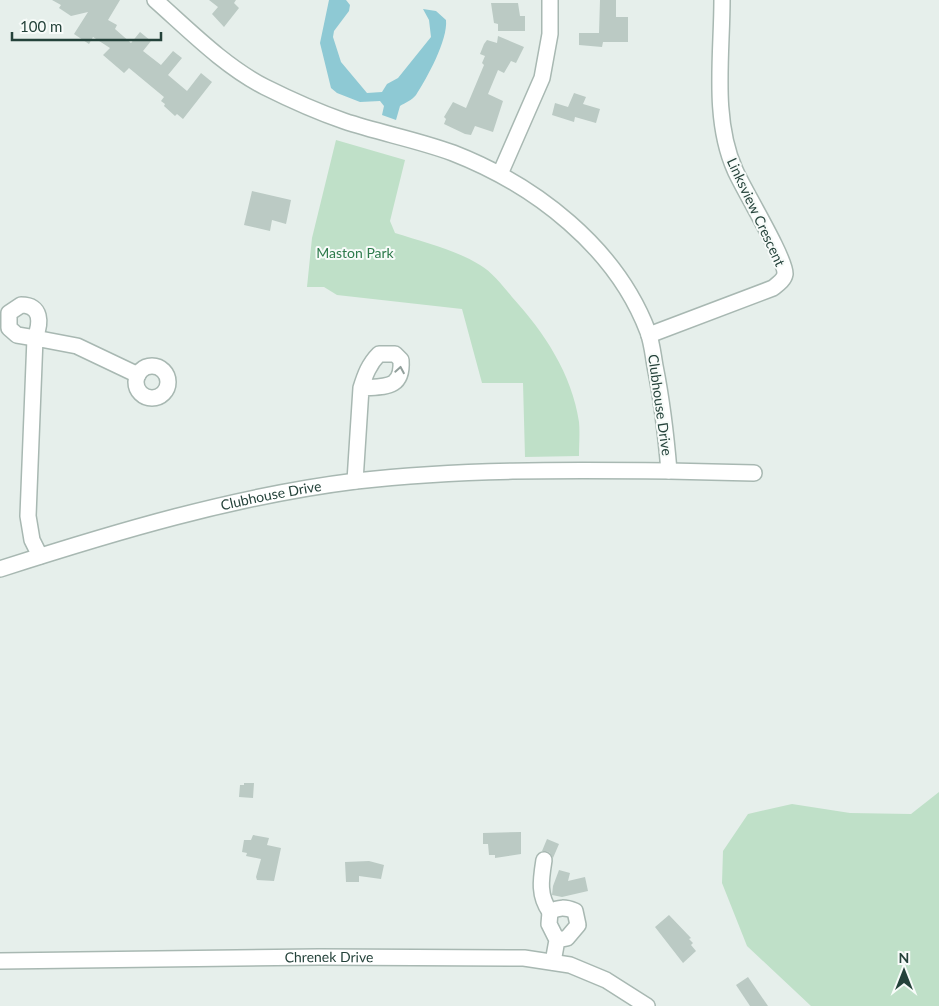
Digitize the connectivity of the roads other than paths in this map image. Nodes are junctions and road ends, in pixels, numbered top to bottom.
1 (155, 0) edge
2 (550, 0) edge
3 (722, 0) edge
4 (500, 174) junction
5 (649, 335) junction
6 (138, 375) dead end
7 (361, 388) dead end
8 (669, 470) junction
9 (754, 473) dead end
10 (356, 481) junction
11 (40, 556) junction
12 (0, 569) edge
13 (544, 860) dead end
14 (550, 912) junction
15 (557, 940) junction
16 (0, 961) edge
17 (553, 962) junction
18 (647, 1006) edge

1 - 4 street, Clubhouse Drive
2 - 4 street
3 - 5 street, Linksview Crescent
4 - 5 street, Clubhouse Drive
5 - 8 street, Clubhouse Drive
6 - 11 street
7 - 10 street
8 - 9 street
8 - 10 street, Clubhouse Drive
10 - 11 street, Clubhouse Drive
11 - 12 street, Clubhouse Drive
13 - 14 street
14 - 15 street
14 - 15 street
15 - 17 street
16 - 17 street, Chrenek Drive
17 - 18 street, Chrenek Drive

